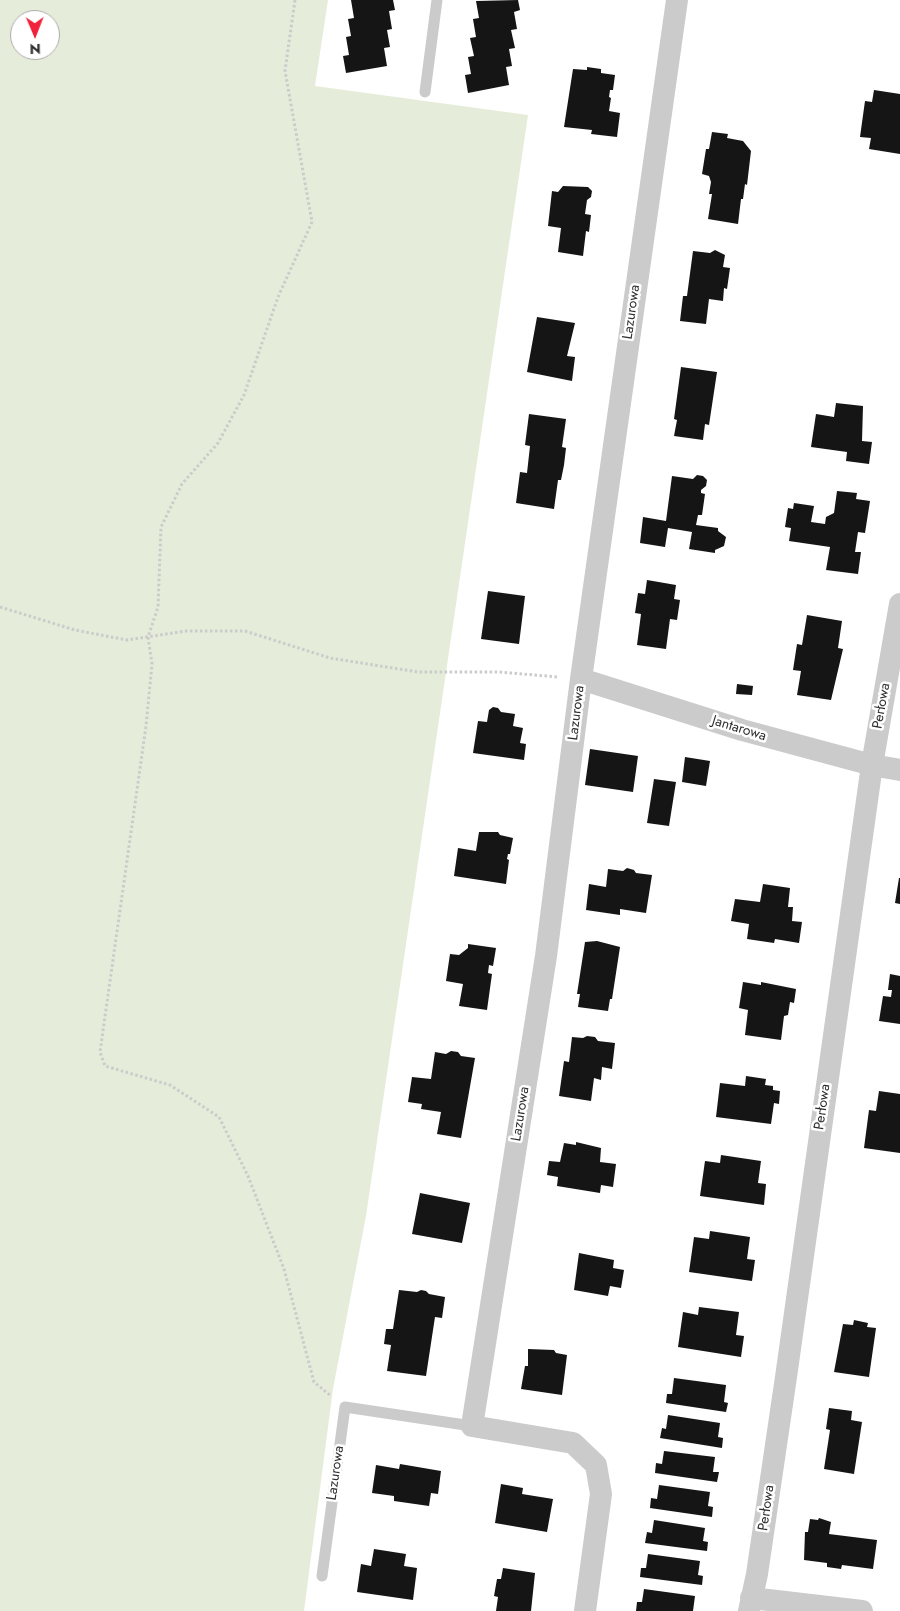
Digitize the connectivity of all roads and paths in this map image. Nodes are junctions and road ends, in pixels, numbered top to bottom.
1 (295, 0) edge
2 (437, 0) edge
3 (677, 0) edge
4 (425, 92) dead end
5 (900, 604) edge
6 (0, 607) edge
7 (148, 637) junction
8 (581, 679) junction
9 (872, 766) junction
10 (900, 770) edge
11 (345, 1407) junction
12 (472, 1426) junction
13 (322, 1576) dead end
14 (750, 1604) edge
15 (584, 1611) edge
16 (862, 1611) edge

1 - 7 path
2 - 4 lane
3 - 8 street, Lazurowa
5 - 9 street, Perłowa
6 - 7 path
7 - 8 path
7 - 11 path
8 - 9 street, Jantarowa
8 - 12 street, Lazurowa
9 - 10 street, Jantarowa
9 - 14 street, Perłowa
11 - 12 lane
11 - 13 lane, Lazurowa
12 - 15 street
14 - 16 street

